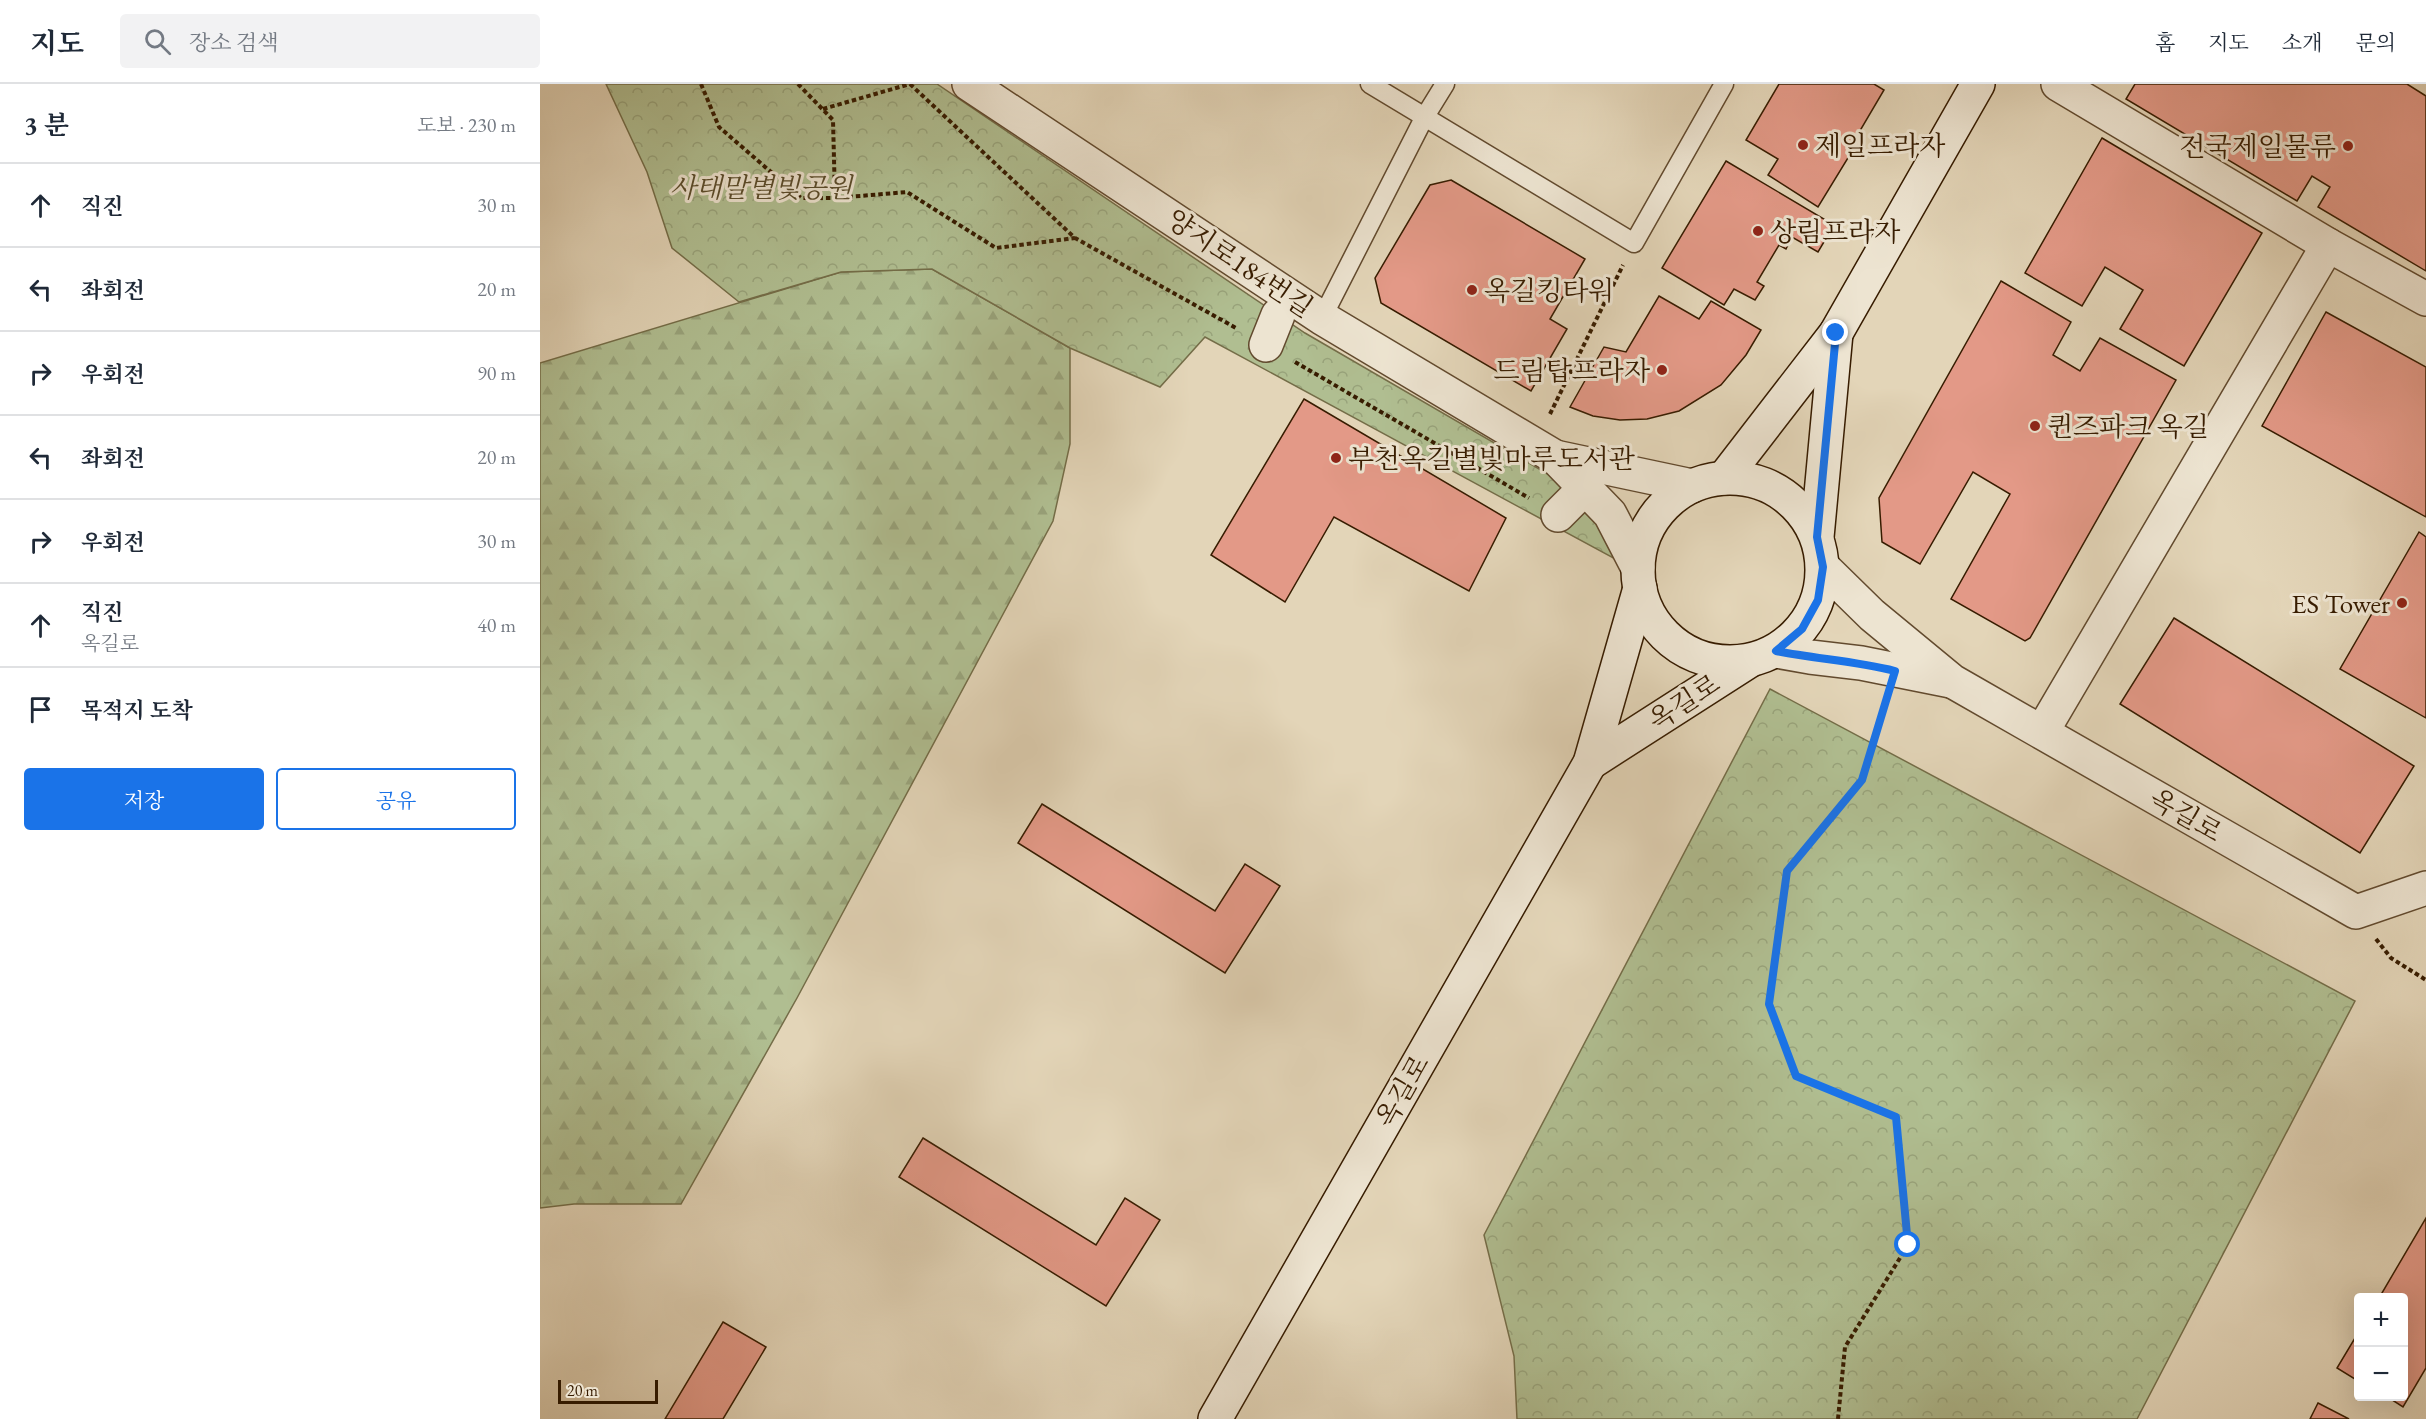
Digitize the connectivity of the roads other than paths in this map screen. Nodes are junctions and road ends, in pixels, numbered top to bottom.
1 (969, 84) edge
2 (1371, 84) edge
3 (1445, 84) edge
4 (1724, 84) edge
5 (1978, 84) edge
6 (2058, 84) edge
7 (1424, 118) junction
8 (2328, 245) junction
9 (2426, 299) edge
10 (1278, 315) dead end
11 (1322, 318) junction
12 (1836, 333) junction
13 (1266, 345) dead end
14 (1545, 450) junction
15 (1724, 478) junction
16 (1692, 486) junction
17 (1820, 552) junction
18 (1639, 578) junction
19 (1763, 656) junction
20 (1952, 681) junction
21 (2042, 732) junction
22 (1590, 763) junction
23 (2426, 888) edge
24 (1215, 1419) edge

1 - 11 street, 양지로184번길
2 - 7 lane
3 - 7 lane, 양지로184번길
4 - 7 lane
5 - 12 street
6 - 8 street
7 - 11 lane, 양지로184번길
8 - 9 street
8 - 21 street
10 - 13 street
11 - 14 street
12 - 15 street
12 - 17 street
14 - 16 street
14 - 18 street
15 - 16 street
15 - 17 street
16 - 18 street
17 - 19 street
17 - 20 street
18 - 19 street
18 - 22 street, 옥길로
19 - 20 street
19 - 22 street, 옥길로
20 - 21 street, 옥길로
21 - 23 street, 옥길로
22 - 24 street, 옥길로

